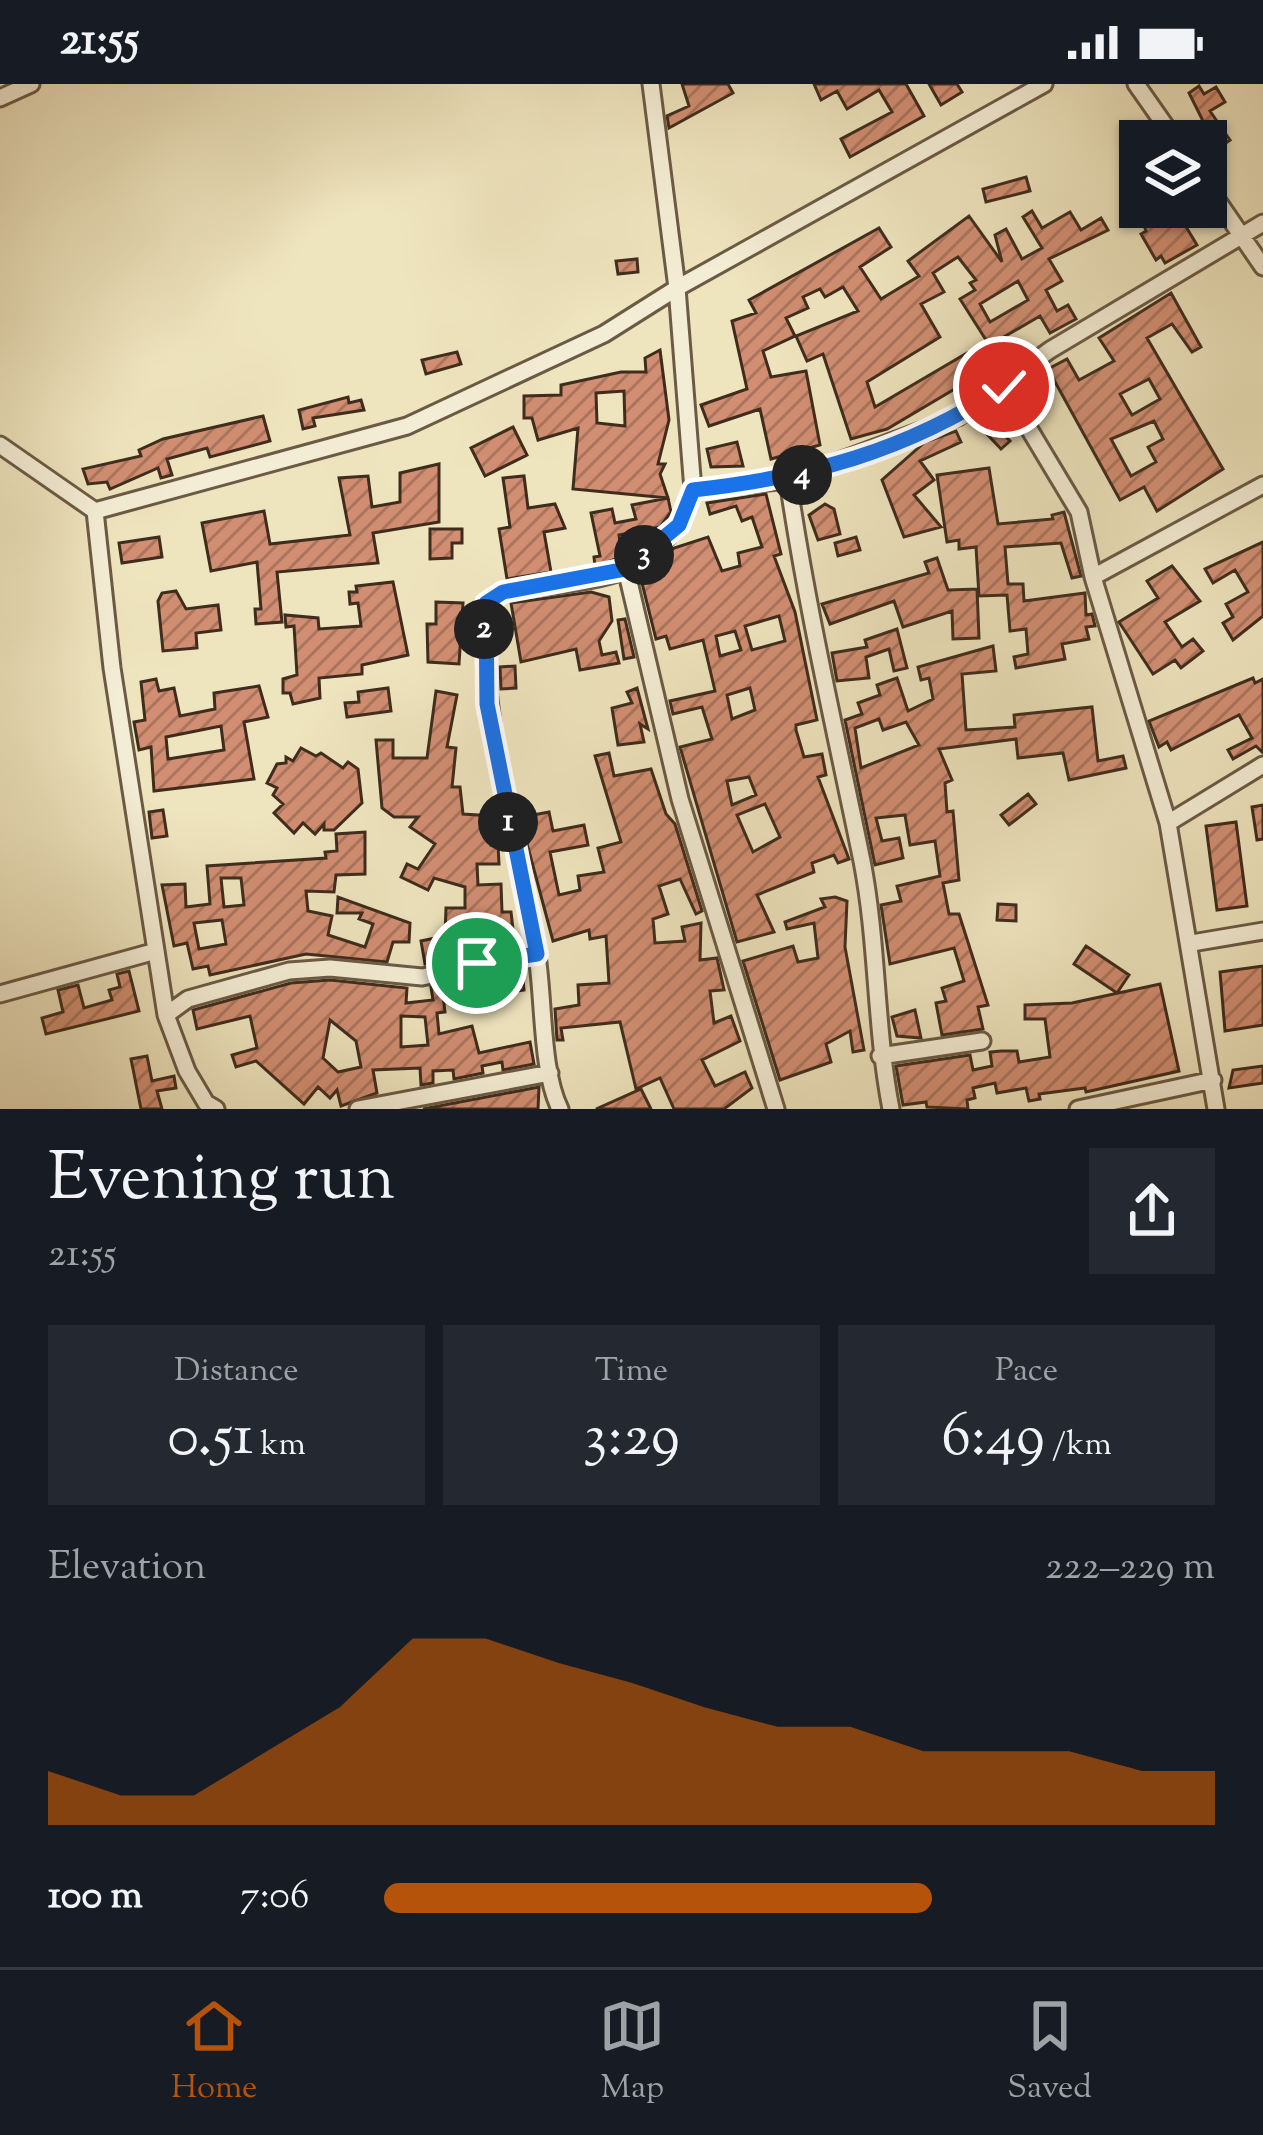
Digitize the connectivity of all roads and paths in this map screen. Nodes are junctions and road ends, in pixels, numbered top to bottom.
1 (31, 84) edge
2 (651, 84) edge
3 (1044, 84) edge
4 (1136, 84) edge
5 (0, 98) edge
6 (1161, 120) edge
7 (1227, 214) edge
8 (1263, 223) edge
9 (1241, 234) junction
10 (1263, 267) edge
11 (676, 288) junction
12 (1004, 387) junction
13 (0, 445) edge
14 (788, 480) junction
15 (1263, 485) edge
16 (693, 490) junction
17 (95, 511) junction
18 (626, 569) junction
19 (1093, 577) junction
20 (1263, 765) edge
21 (1168, 824) junction
22 (1263, 932) edge
23 (1192, 943) junction
24 (156, 951) junction
25 (537, 954) junction
26 (0, 994) edge
27 (166, 1015) junction
28 (982, 1041) dead end
29 (880, 1056) junction
30 (550, 1073) junction
31 (1213, 1080) junction
32 (217, 1109) edge
33 (358, 1109) edge
34 (560, 1109) edge
35 (776, 1109) edge
36 (891, 1109) edge
37 (1078, 1109) edge
38 (1216, 1109) edge

1 - 5 street
2 - 11 street
3 - 11 street
4 - 6 street
7 - 9 street
8 - 9 street
9 - 10 street
9 - 12 street
11 - 16 street
11 - 17 street
12 - 14 street
12 - 19 street
13 - 17 street
14 - 16 street
14 - 29 street
15 - 19 street
16 - 18 street
17 - 24 street
18 - 25 street
18 - 35 street
19 - 21 street
20 - 21 street
21 - 23 street
22 - 23 street
23 - 31 street
24 - 26 street
24 - 27 street
25 - 27 street
25 - 30 street
27 - 32 street
28 - 29 street
29 - 36 street
30 - 33 street
30 - 34 street
31 - 37 street
31 - 38 street

